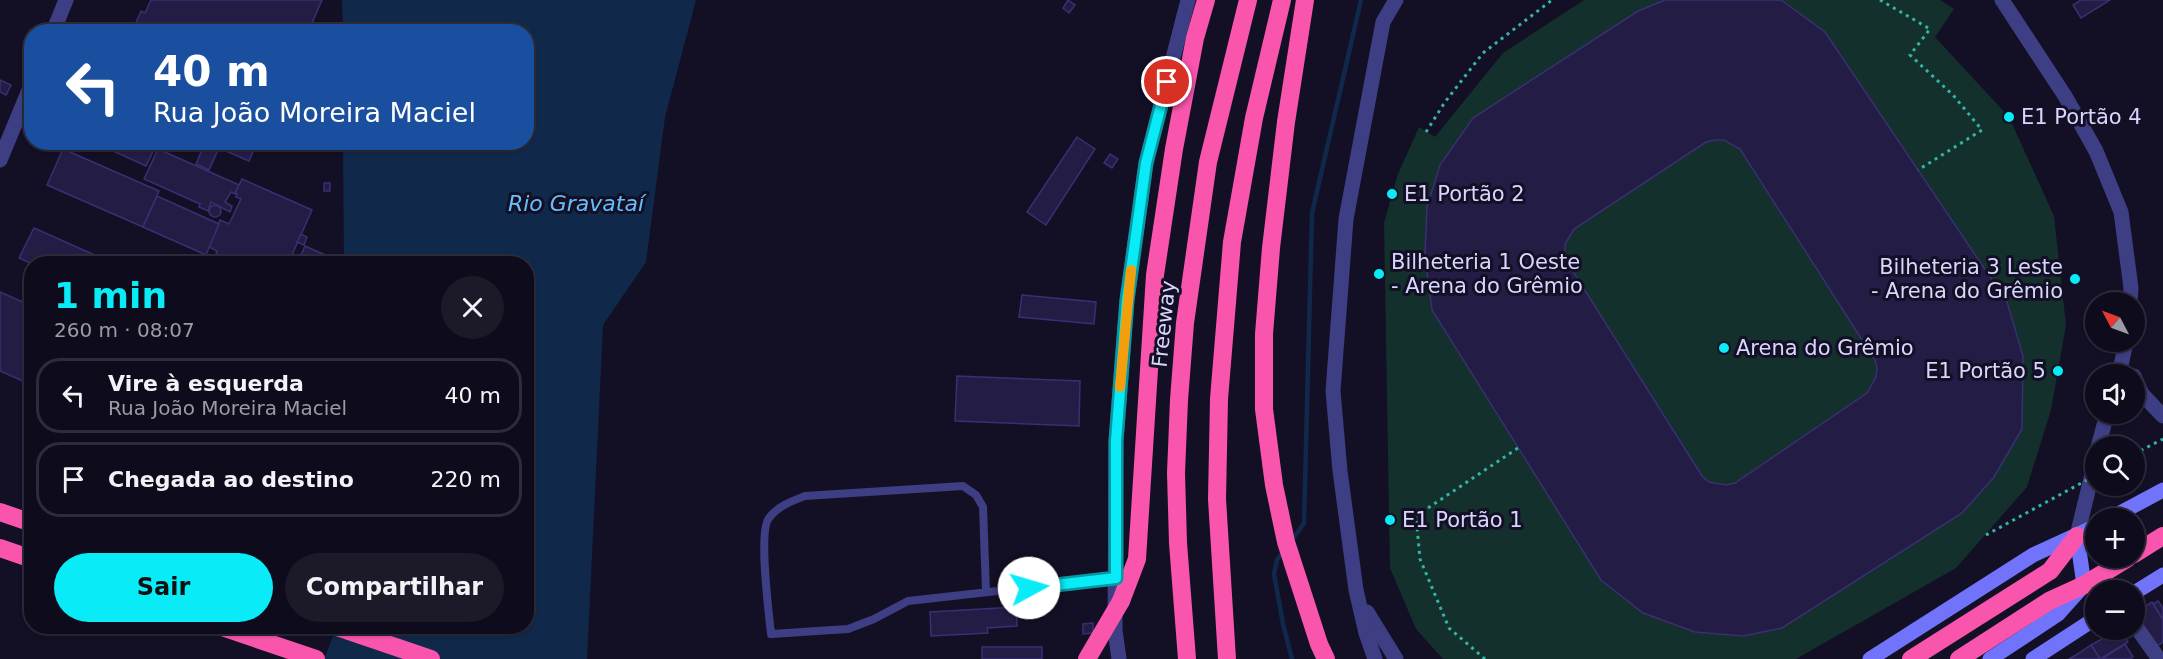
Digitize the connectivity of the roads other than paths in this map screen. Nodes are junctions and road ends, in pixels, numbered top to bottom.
1 (66, 0) edge
2 (1188, 0) edge
3 (1206, 0) edge
4 (1248, 0) edge
5 (1282, 0) edge
6 (1305, 0) edge
7 (1396, 0) edge
8 (2002, 0) edge
9 (56, 24) edge
10 (24, 102) edge
11 (0, 160) edge
12 (2131, 292) edge
13 (2145, 397) edge
14 (2163, 416) edge
15 (2163, 490) edge
16 (2087, 496) edge
17 (2129, 508) edge
18 (0, 512) edge
19 (24, 520) edge
20 (2085, 532) edge
21 (2077, 536) junction
22 (2163, 536) edge
23 (2145, 547) edge
24 (0, 548) edge
25 (24, 556) edge
26 (2112, 568) edge
27 (2163, 575) edge
28 (1116, 578) junction
29 (2084, 585) junction
30 (2145, 586) edge
31 (1356, 590) junction
32 (986, 592) junction
33 (2085, 625) edge
34 (243, 634) edge
35 (357, 634) edge
36 (2145, 640) edge
37 (2036, 658) edge
38 (316, 659) edge
39 (430, 659) edge
40 (1087, 659) edge
41 (1119, 659) edge
42 (1187, 659) edge
43 (1227, 659) edge
44 (1326, 659) edge
45 (1375, 659) edge
46 (1396, 659) edge
47 (1870, 659) edge
48 (1911, 659) edge
49 (1959, 659) edge
50 (1990, 659) edge
51 (2158, 659) edge

1 - 9 street
2 - 28 street
3 - 40 highway, bridge
4 - 42 highway, Freeway
5 - 43 highway
6 - 44 highway
7 - 31 street
8 - 12 street
10 - 11 street
13 - 14 street
15 - 17 main road
16 - 21 street
18 - 19 highway
20 - 21 main road
21 - 29 main road
21 - 47 main road
21 - 48 highway
22 - 23 highway
24 - 25 highway
26 - 29 highway
27 - 30 main road
28 - 32 lane
28 - 41 street
29 - 49 highway
29 - 50 main road
31 - 45 street
31 - 46 street
32 - 32 lane
33 - 37 main road
34 - 38 highway
35 - 39 highway
36 - 51 street

